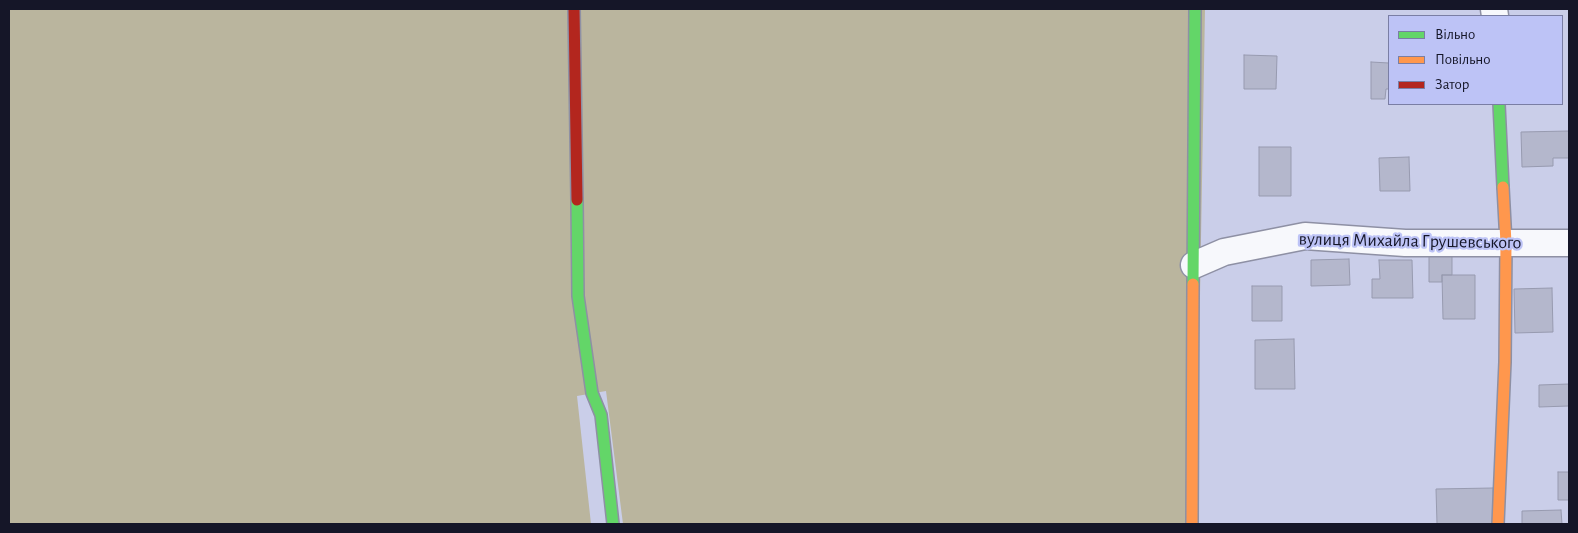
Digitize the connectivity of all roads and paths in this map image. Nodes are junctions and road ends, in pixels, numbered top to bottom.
1 (574, 9) edge
2 (1195, 9) edge
3 (1499, 105) edge
4 (1506, 243) junction
5 (1569, 243) edge
6 (1194, 265) junction
7 (613, 524) edge
8 (1192, 524) edge
9 (1498, 524) edge

1 - 7 street
2 - 6 street
3 - 4 street
4 - 5 street, вулиця Михайла Грушевського
4 - 6 street, вулиця Михайла Грушевського
4 - 9 street
6 - 8 street

